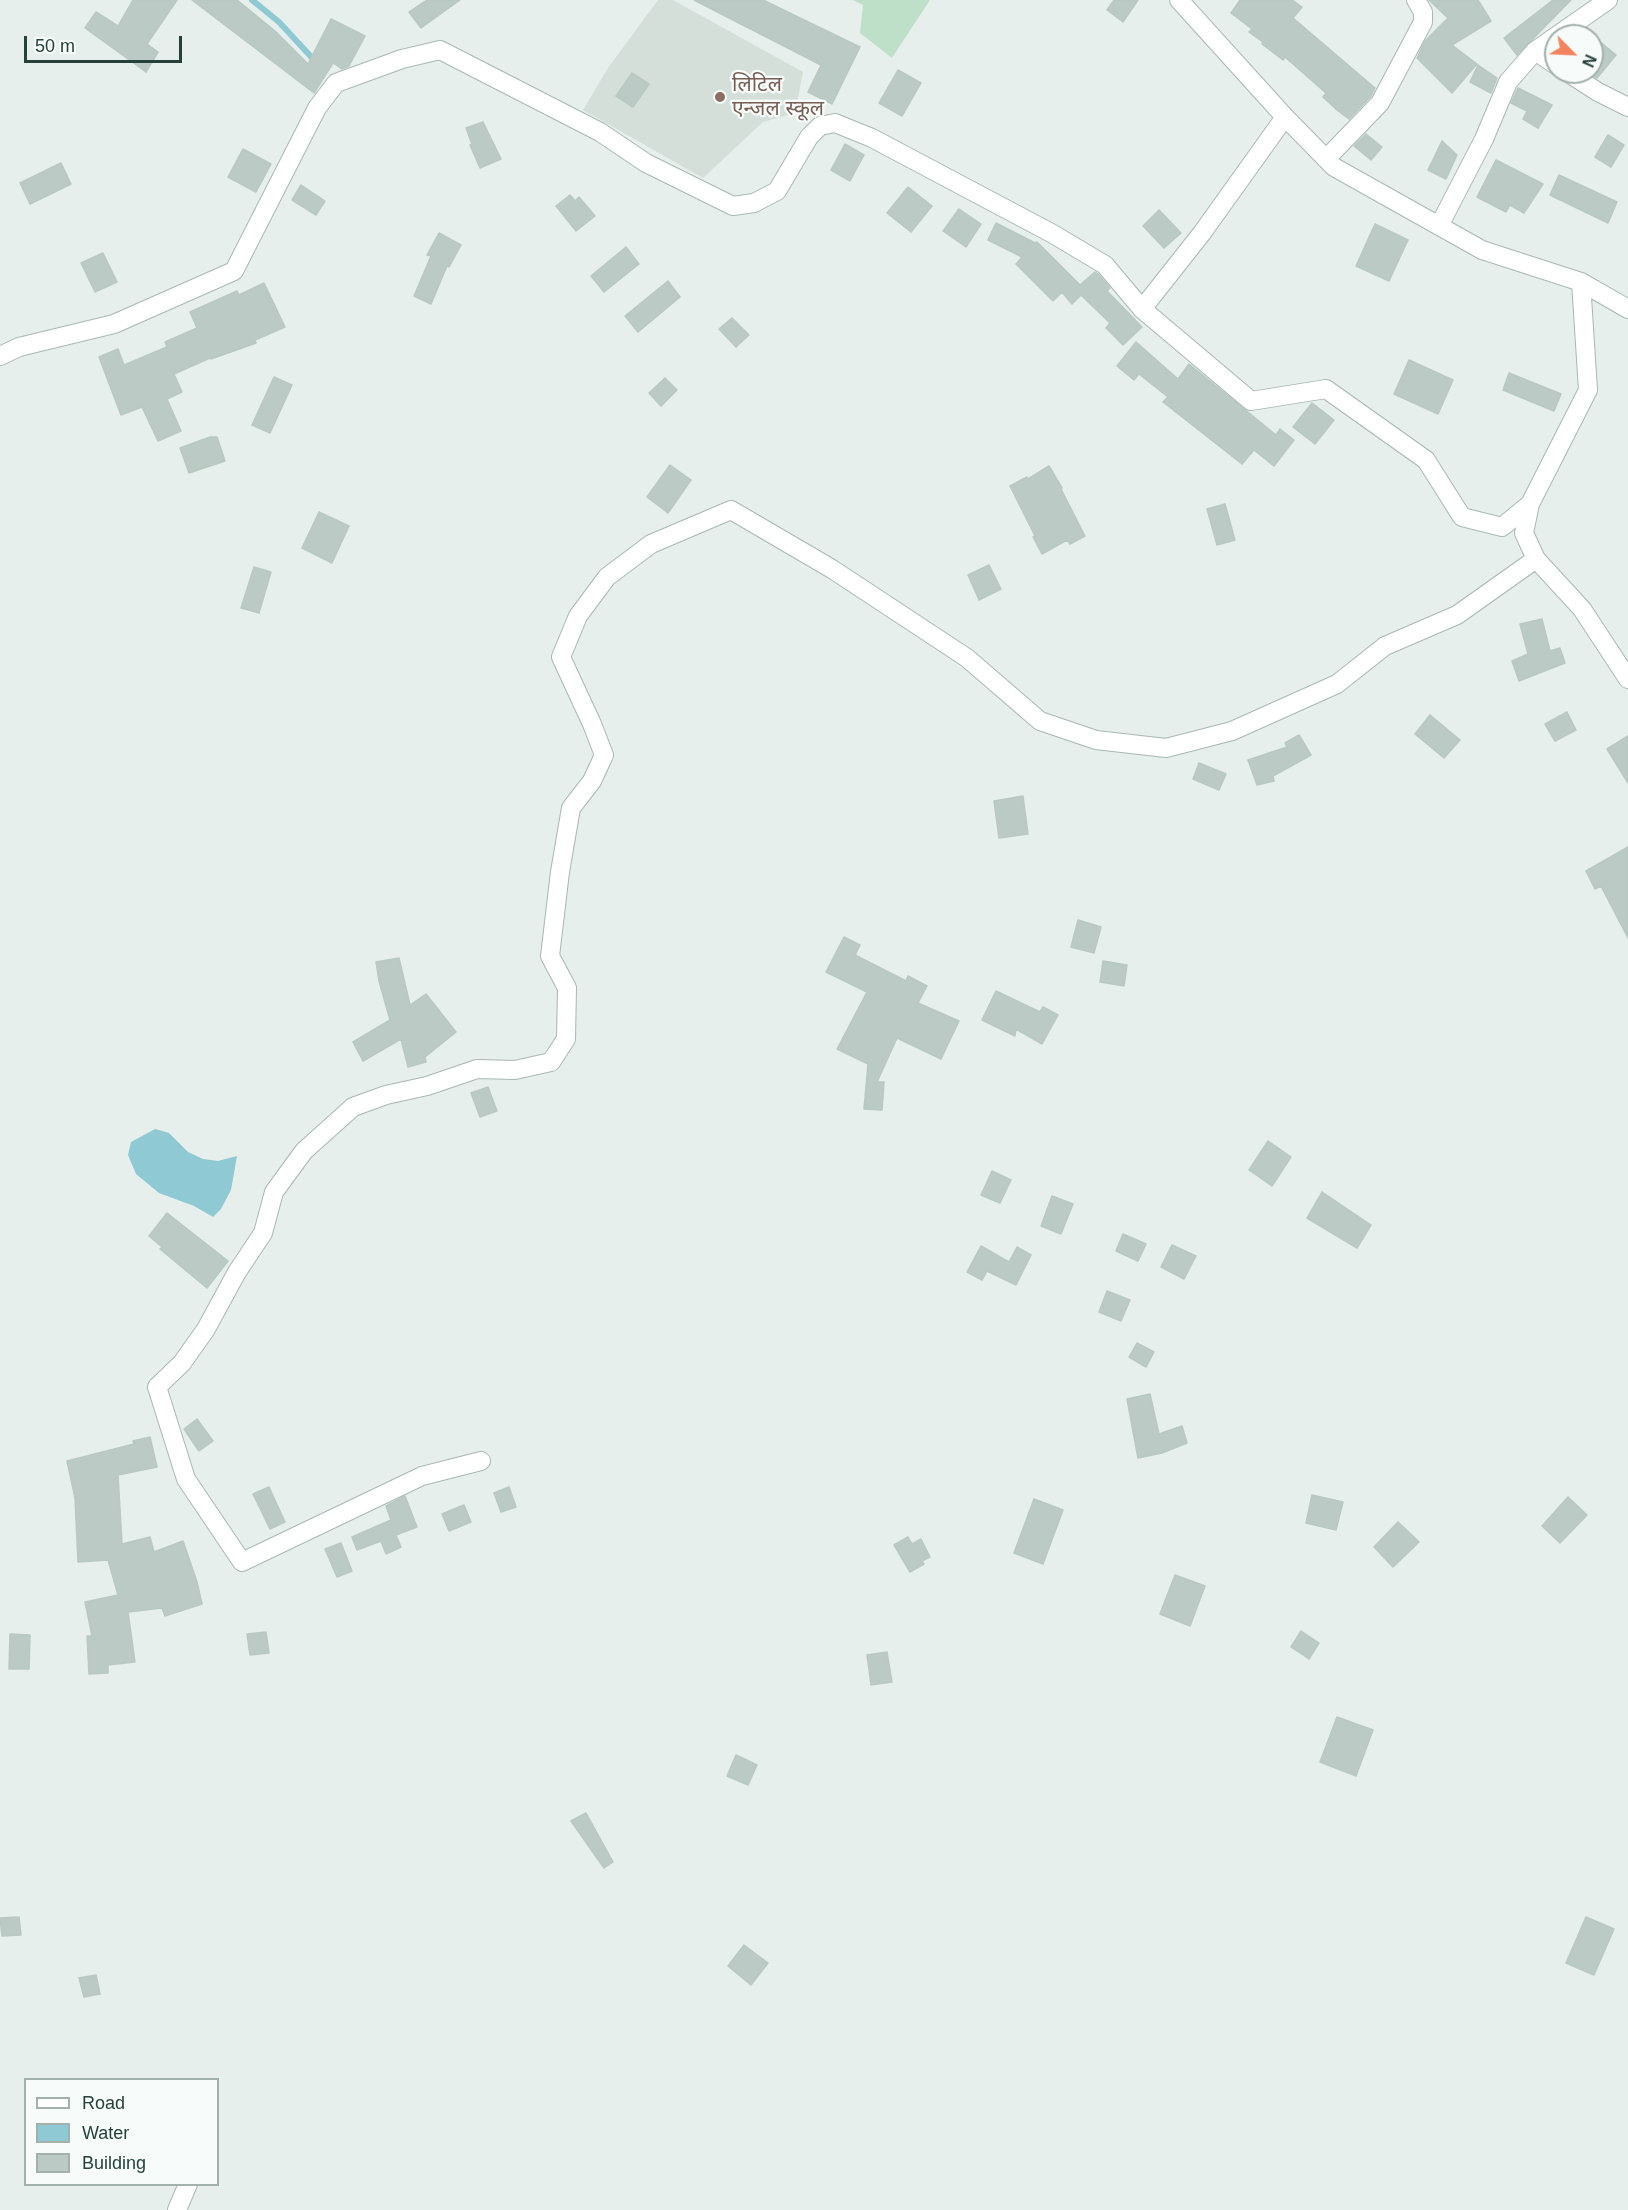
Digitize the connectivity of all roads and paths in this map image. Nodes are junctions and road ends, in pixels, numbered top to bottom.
1 (1179, 0) edge
2 (1416, 0) edge
3 (1608, 0) edge
4 (1534, 51) junction
5 (1544, 57) edge
6 (1586, 84) edge
7 (1628, 107) edge
8 (1285, 117) junction
9 (1326, 159) junction
10 (1439, 226) junction
11 (1581, 282) junction
12 (1142, 309) junction
13 (1628, 309) edge
14 (0, 356) edge
15 (1530, 504) junction
16 (1536, 559) junction
17 (1628, 679) edge
18 (480, 1461) dead end
19 (187, 2186) edge
20 (177, 2210) edge

1 - 8 street
2 - 9 street
3 - 4 street
4 - 5 street
4 - 10 street
6 - 7 street
8 - 9 street
8 - 12 street
9 - 10 street
10 - 11 street
11 - 13 street
11 - 15 street
12 - 14 street
12 - 15 street
15 - 16 street
16 - 17 street
16 - 18 street
19 - 20 street

